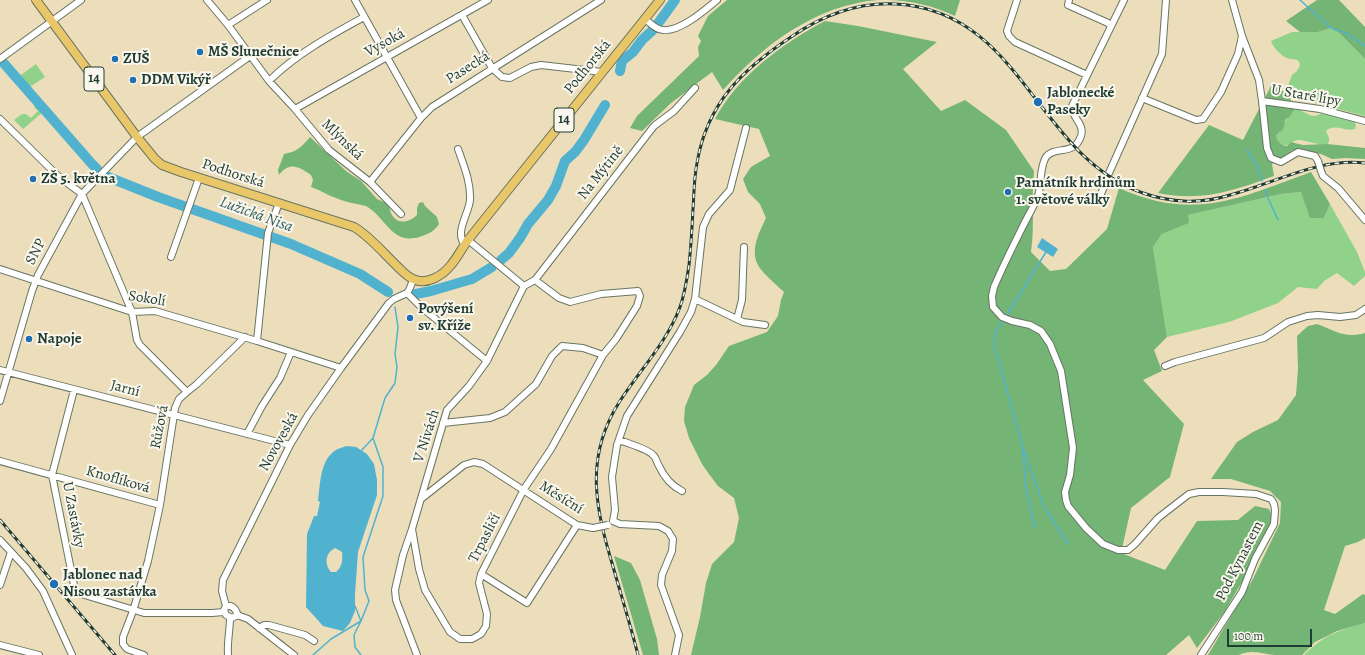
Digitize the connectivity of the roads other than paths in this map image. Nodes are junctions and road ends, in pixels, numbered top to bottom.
1 (36, 0) edge
2 (81, 0) edge
3 (207, 0) edge
4 (267, 0) edge
5 (355, 0) edge
6 (488, 0) edge
7 (601, 0) edge
8 (660, 0) edge
9 (717, 0) edge
10 (1017, 0) edge
11 (1069, 0) edge
12 (1124, 0) edge
13 (1166, 0) edge
14 (1232, 0) edge
15 (462, 15) junction
16 (364, 17) junction
17 (51, 21) junction
18 (647, 21) junction
19 (228, 24) junction
20 (1111, 26) junction
21 (1242, 36) junction
22 (250, 56) junction
23 (387, 57) junction
24 (2, 58) edge
25 (492, 68) junction
26 (602, 72) junction
27 (1087, 75) junction
28 (268, 81) junction
29 (695, 88) dead end
30 (1142, 98) junction
31 (1262, 101) junction
32 (295, 109) junction
33 (421, 118) junction
34 (0, 119) edge
35 (1365, 121) edge
36 (746, 128) dead end
37 (137, 137) junction
38 (458, 149) dead end
39 (199, 178) junction
40 (370, 182) junction
41 (82, 194) junction
42 (1101, 194) dead end
43 (279, 203) junction
44 (401, 214) dead end
45 (1365, 220) edge
46 (466, 242) junction
47 (744, 247) dead end
48 (171, 256) dead end
49 (0, 269) edge
50 (413, 280) junction
51 (535, 280) junction
52 (36, 282) junction
53 (524, 286) junction
54 (407, 293) junction
55 (696, 299) junction
56 (1365, 310) edge
57 (132, 312) junction
58 (737, 319) junction
59 (765, 325) dead end
60 (245, 337) junction
61 (257, 341) junction
62 (291, 352) junction
63 (603, 355) junction
64 (487, 361) junction
65 (1165, 366) dead end
66 (341, 368) junction
67 (0, 370) edge
68 (8, 372) junction
69 (74, 390) junction
70 (187, 392) junction
71 (0, 401) edge
72 (173, 415) junction
73 (443, 423) junction
74 (247, 434) junction
75 (619, 440) junction
76 (290, 445) junction
77 (0, 461) edge
78 (52, 475) junction
79 (524, 490) junction
80 (682, 491) dead end
81 (421, 499) junction
82 (160, 505) junction
83 (610, 523) junction
84 (577, 525) junction
85 (412, 529) junction
86 (0, 540) edge
87 (11, 552) junction
88 (481, 574) junction
89 (0, 585) edge
90 (225, 609) junction
91 (133, 611) junction
92 (237, 615) junction
93 (230, 618) junction
94 (259, 628) junction
95 (314, 641) dead end
96 (0, 645) edge
97 (39, 655) edge
98 (72, 655) edge
99 (144, 655) edge
100 (228, 655) edge
101 (294, 655) edge
102 (417, 655) edge
103 (675, 655) edge
104 (1201, 655) edge

1 - 17 main road, Podhorská / 14
2 - 17 street
3 - 19 street, Mlýnská
4 - 19 street
5 - 16 street
6 - 15 street, Vysoká
7 - 25 street, Pasecká
8 - 18 main road, Podhorská / 14
9 - 18 street
10 - 27 street
11 - 20 street
12 - 20 street
13 - 30 street
14 - 21 street, U Staré lípy
15 - 23 street, Vysoká
15 - 25 street
16 - 23 street
16 - 28 street
17 - 24 street
17 - 37 main road, Podhorská / 14
18 - 26 main road, Podhorská / 14
19 - 22 street, Mlýnská
20 - 27 street
21 - 30 street, U Staré lípy
21 - 31 street, U Staré lípy
22 - 28 street, Mlýnská
22 - 37 street, SNP
23 - 32 street, Vysoká
23 - 33 street
25 - 26 street
25 - 33 street, Pasecká
26 - 46 main road, Podhorská / 14
27 - 104 street, Pod Kynastem
28 - 32 street, Mlýnská
29 - 51 street, Na Mýtině
30 - 42 street
31 - 35 street, U Staré lípy
31 - 45 street, bridge
32 - 40 street, Mlýnská
33 - 40 street, Pasecká
34 - 41 street
36 - 55 street
37 - 39 main road, Podhorská / 14
37 - 41 street, SNP
38 - 46 street
39 - 43 main road, Podhorská / 14
39 - 48 street
40 - 44 street, Mlýnská
41 - 52 street, SNP
41 - 57 street, Růžová
43 - 50 main road, Podhorská / 14
43 - 61 street
46 - 50 main road, Podhorská / 14
46 - 53 street
47 - 58 street
49 - 52 street, Sokolí
50 - 54 street
51 - 53 street, Na Mýtině
51 - 63 street, Trpasličí
52 - 57 street, Sokolí
52 - 68 street, SNP
53 - 64 street, V Nivách
54 - 64 street
54 - 66 street, Novoveská
55 - 58 street
55 - 75 street
56 - 65 street
57 - 60 street, Sokolí
57 - 70 street, Růžová
58 - 59 street
60 - 61 street, Sokolí
60 - 70 street
61 - 62 street, Sokolí
62 - 66 street, Sokolí
62 - 74 street
63 - 73 street
63 - 79 street, Trpasličí
64 - 73 street, V Nivách
66 - 76 street, Novoveská
67 - 68 street, Jarní
68 - 69 street, Jarní
68 - 71 street, SNP
69 - 72 street, Jarní
69 - 78 street, U Zastávky
70 - 72 street, Růžová
72 - 74 street, Jarní
72 - 82 street, Růžová
73 - 81 street, V Nivách
74 - 76 street, Jarní
75 - 80 street
75 - 83 street
76 - 90 street, Novoveská
77 - 78 street, Knoflíková
78 - 82 street, Knoflíková
78 - 91 street, U Zastávky
79 - 81 street, Měsíční
79 - 84 street, Měsíční
79 - 88 street, Trpasličí
81 - 85 street, V Nivách
82 - 91 street, Růžová
83 - 84 street, Měsíční, bridge
83 - 103 street, Měsíční
84 - 88 street, Trpasličí
85 - 88 street
85 - 102 street, V Nivách
86 - 87 street
87 - 89 street
87 - 98 street
90 - 91 street, U Zastávky
90 - 92 street
90 - 93 street
91 - 99 street, Růžová
92 - 93 street
92 - 94 street
93 - 100 street
94 - 95 street
94 - 101 street
96 - 97 street

